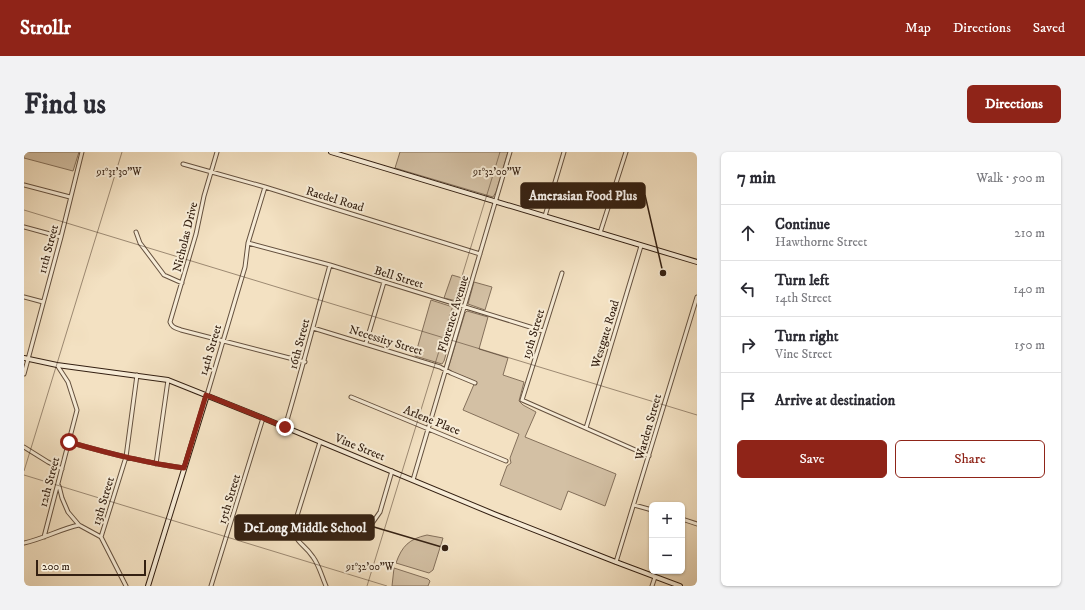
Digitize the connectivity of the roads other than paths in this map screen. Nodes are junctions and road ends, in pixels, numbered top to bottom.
1 (82, 152) edge
2 (217, 152) edge
3 (331, 152) edge
4 (510, 152) edge
5 (564, 152) edge
6 (626, 152) edge
7 (183, 164) dead end
8 (211, 172) junction
9 (24, 185) edge
10 (265, 187) junction
11 (70, 197) junction
12 (496, 202) junction
13 (545, 216) junction
14 (24, 227) edge
15 (136, 232) dead end
16 (600, 233) junction
17 (61, 236) junction
18 (248, 243) junction
19 (642, 246) junction
20 (480, 254) junction
21 (697, 262) edge
22 (330, 265) junction
23 (562, 273) dead end
24 (384, 282) junction
25 (182, 283) junction
26 (24, 297) edge
27 (697, 297) edge
28 (43, 302) junction
29 (464, 306) junction
30 (313, 328) junction
31 (543, 331) junction
32 (223, 342) junction
33 (366, 343) junction
34 (26, 358) edge
35 (305, 362) junction
36 (57, 365) junction
37 (445, 370) junction
38 (24, 374) edge
39 (137, 375) junction
40 (168, 380) junction
41 (474, 383) dead end
42 (206, 395) junction
43 (351, 397) dead end
44 (263, 418) junction
45 (285, 427) junction
46 (428, 428) junction
47 (586, 428) junction
48 (69, 442) junction
49 (320, 442) junction
50 (24, 447) edge
51 (649, 456) junction
52 (126, 458) junction
53 (506, 460) dead end
54 (156, 464) junction
55 (184, 468) junction
56 (62, 469) junction
57 (392, 471) junction
58 (413, 480) junction
59 (58, 484) junction
60 (634, 505) junction
61 (649, 509) edge
62 (685, 520) edge
63 (373, 522) dead end
64 (697, 524) edge
65 (79, 525) junction
66 (44, 537) junction
67 (101, 537) junction
68 (24, 543) edge
69 (616, 562) junction
70 (655, 577) junction
71 (126, 586) edge
72 (148, 586) edge
73 (211, 586) edge
74 (326, 586) edge
75 (652, 586) edge
76 (680, 586) edge

1 - 11 street, 11th Street
2 - 8 street, Nicholas Drive
3 - 12 street
4 - 12 street, Florence Avenue
5 - 13 street
6 - 16 street
7 - 8 street, Raedel Road
8 - 10 street, Raedel Road
8 - 25 street, Nicholas Drive
9 - 11 street
10 - 18 street, 14th Street
10 - 20 street, Raedel Road
11 - 17 street, 11th Street
12 - 13 street
12 - 20 street, Florence Avenue
13 - 16 street
14 - 17 street
15 - 25 street
16 - 19 street
17 - 28 street, 11th Street
18 - 22 street, Bell Street
18 - 32 street, 14th Street
19 - 21 street
19 - 47 street, Westgate Road
20 - 29 street, Florence Avenue
22 - 24 street, Bell Street
22 - 30 street, 16th Street
23 - 31 street, 19th Street
24 - 29 street, Bell Street
24 - 33 street
25 - 32 street, Nicholas Drive
26 - 28 street
27 - 51 street, Warden Street
28 - 34 street, 11th Street
29 - 31 street, Bell Street
29 - 37 street, Florence Avenue
30 - 33 street, Necessity Street
30 - 35 street, 16th Street
31 - 47 street, 19th Street
32 - 35 street
32 - 42 street, 14th Street
33 - 37 street, Necessity Street
34 - 36 street, Vine Street
34 - 38 street, 11th Street
35 - 45 street, 16th Street
36 - 39 street, Vine Street
36 - 48 street, 12th Street
37 - 41 street, Necessity Street
37 - 46 street, Florence Avenue
39 - 40 street, Vine Street
39 - 52 street, 13th Street
40 - 42 street, Vine Street
40 - 54 street
42 - 44 street, Vine Street
42 - 55 street, 14th Street
43 - 46 street, Arlene Place
44 - 45 street, Vine Street
44 - 73 street, 15th Street
45 - 49 street, Vine Street
46 - 53 street, Arlene Place
46 - 58 street, Florence Avenue
47 - 51 street
48 - 52 street
48 - 56 street, 12th Street
49 - 57 street, Vine Street
49 - 74 street
50 - 56 street
51 - 60 street, Warden Street
52 - 54 street
52 - 67 street, 13th Street
54 - 55 street
55 - 72 street, 14th Street
56 - 59 street, 12th Street
57 - 58 street, Vine Street
57 - 63 street
58 - 69 street, Vine Street
59 - 65 street
59 - 66 street, 12th Street
60 - 61 street
60 - 69 street, Warden Street
62 - 64 street
65 - 66 street
65 - 67 street
66 - 68 street
67 - 71 street
69 - 70 street, Vine Street
70 - 75 street
70 - 76 street, Vine Street

